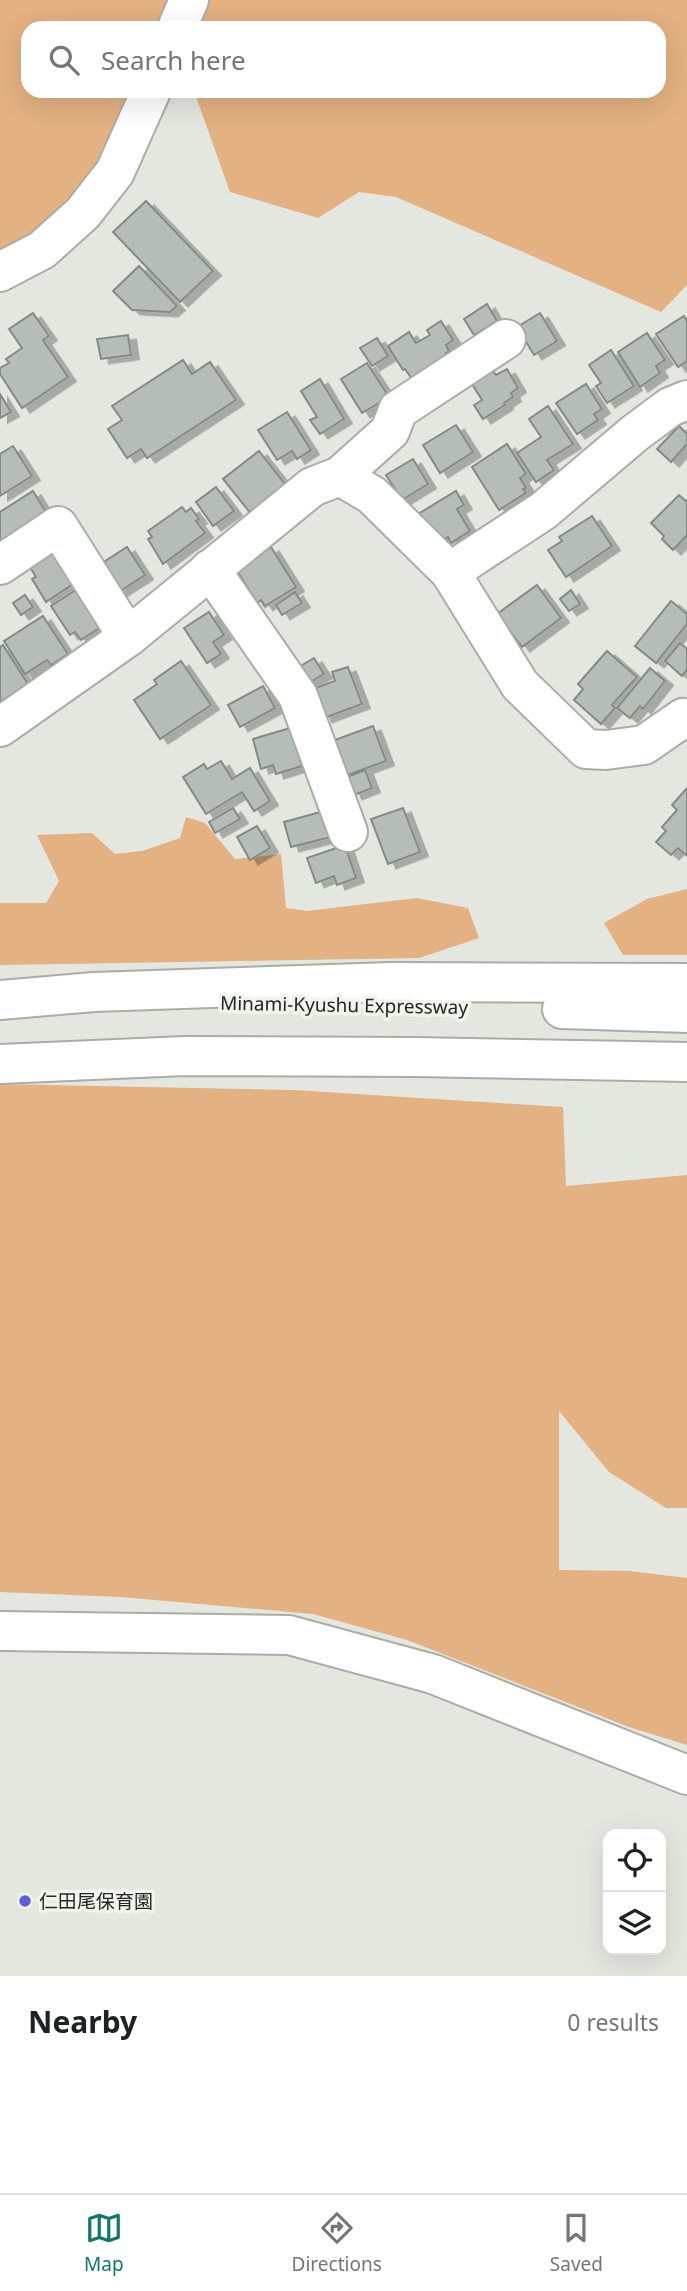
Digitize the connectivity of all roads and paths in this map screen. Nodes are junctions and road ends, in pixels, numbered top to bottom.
1 (189, 0) edge
2 (180, 21) edge
3 (148, 98) edge
4 (0, 272) edge
5 (506, 339) dead end
6 (687, 400) edge
7 (340, 476) junction
8 (0, 565) edge
9 (210, 569) junction
10 (450, 572) junction
11 (128, 637) junction
12 (687, 720) edge
13 (0, 727) edge
14 (348, 832) dead end
15 (687, 983) edge
16 (0, 1000) edge
17 (0, 1009) edge
18 (687, 1013) edge
19 (415, 1057) junction
20 (687, 1062) edge
21 (0, 1064) edge
22 (687, 1084) edge
23 (0, 1631) edge
24 (687, 1775) edge

1 - 2 main road
3 - 4 main road
5 - 7 main road
6 - 10 main road
7 - 9 main road
7 - 10 main road
8 - 11 main road
9 - 11 main road
9 - 14 main road
10 - 12 main road
11 - 13 main road
15 - 16 main road
17 - 18 main road, Minami-Kyushu Expressway
19 - 20 main road
19 - 21 main road
19 - 22 main road
23 - 24 main road

